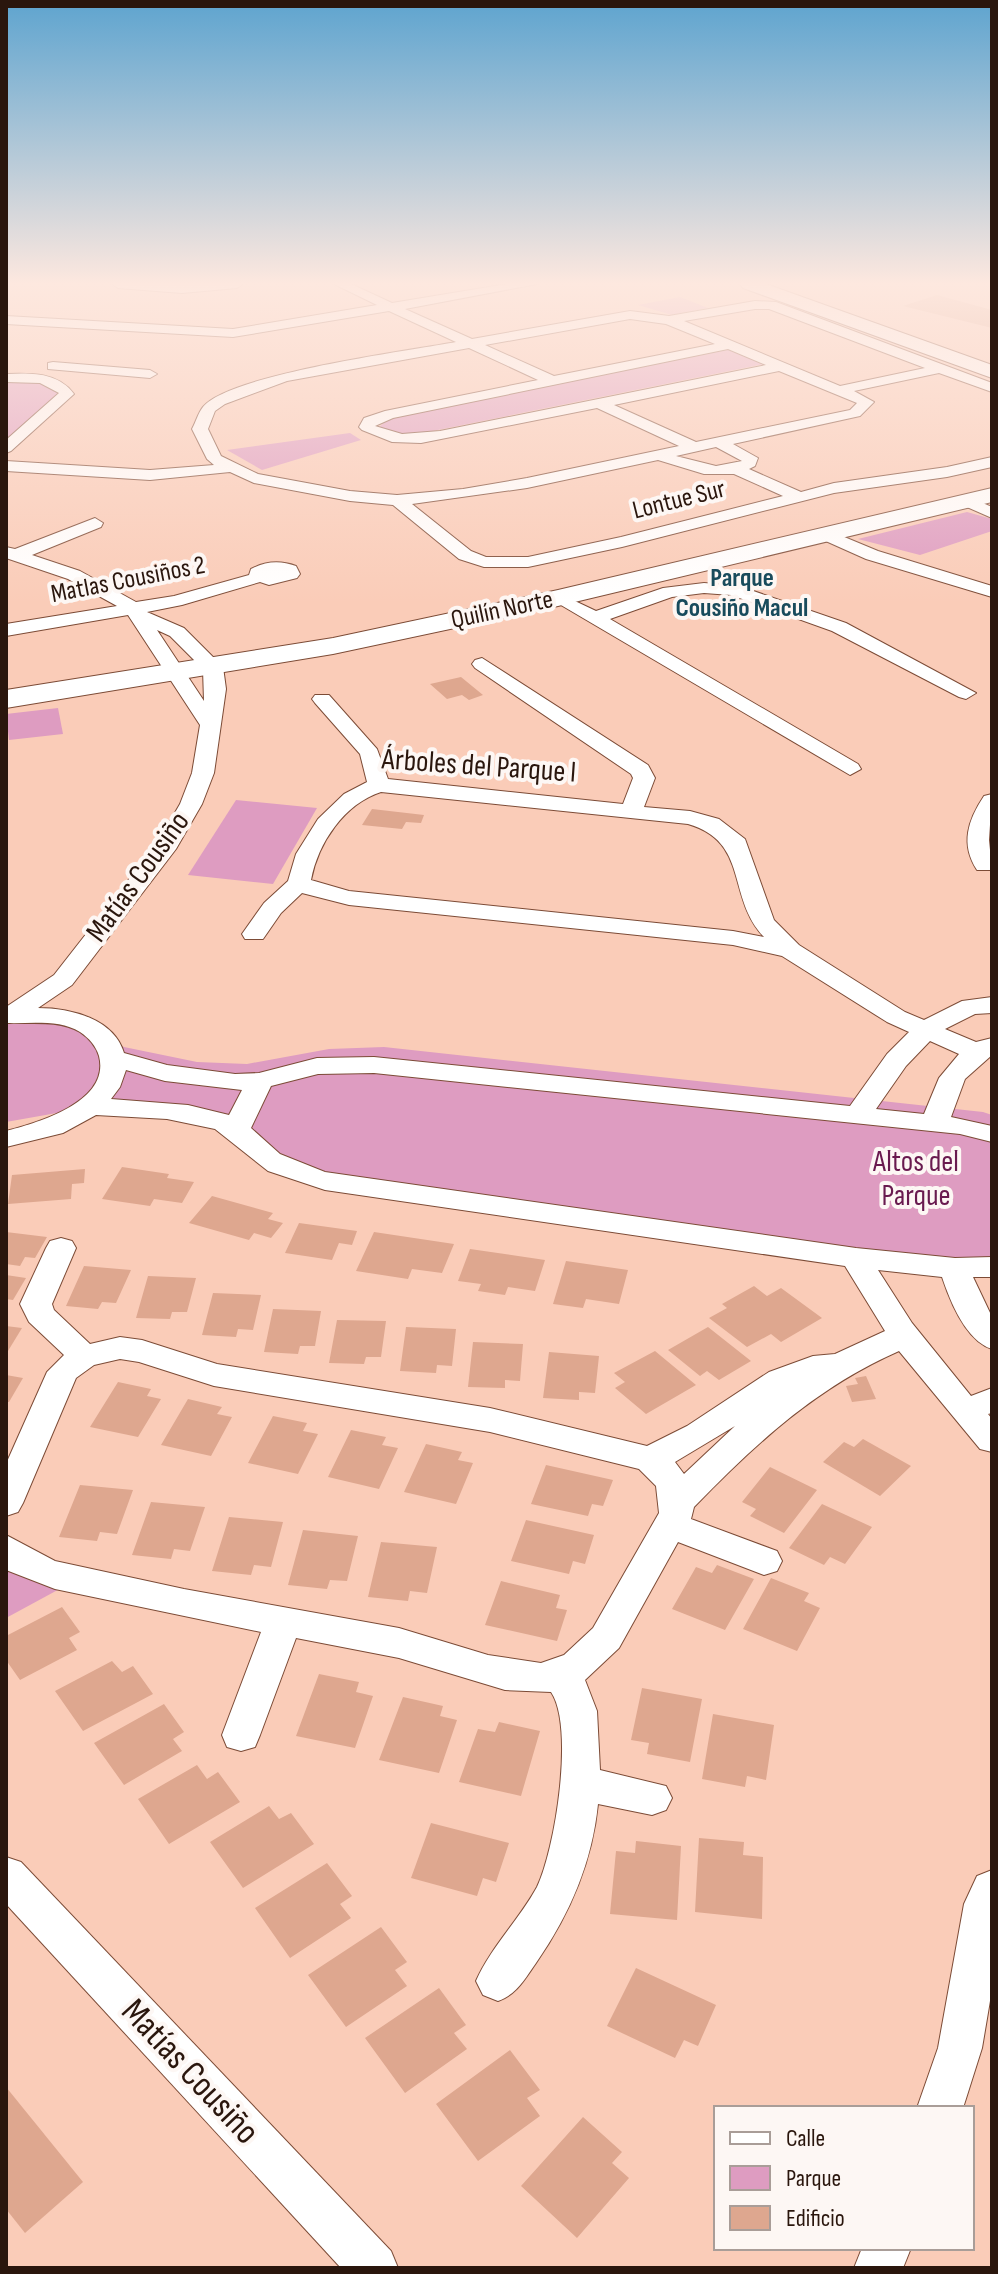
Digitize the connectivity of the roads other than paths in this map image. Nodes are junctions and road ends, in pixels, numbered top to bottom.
1 (66, 390) edge
2 (244, 390) edge
3 (508, 390) edge
4 (662, 390) edge
5 (846, 390) edge
6 (598, 403) junction
7 (717, 442) junction
8 (694, 447) junction
9 (6, 448) edge
10 (659, 455) junction
11 (6, 456) edge
12 (992, 462) edge
13 (221, 464) junction
14 (6, 466) edge
15 (739, 470) junction
16 (992, 478) edge
17 (992, 495) edge
18 (797, 496) junction
19 (397, 500) junction
20 (966, 501) junction
21 (992, 513) edge
22 (95, 523) dead end
23 (825, 534) junction
24 (11, 554) edge
25 (260, 577) dead end
26 (992, 592) edge
27 (558, 598) junction
28 (136, 613) junction
29 (595, 618) junction
30 (7, 629) edge
31 (206, 659) junction
32 (170, 664) junction
33 (482, 664) dead end
34 (6, 679) edge
35 (966, 693) dead end
36 (6, 699) edge
37 (322, 699) dead end
38 (208, 722) junction
39 (850, 769) dead end
40 (379, 785) junction
41 (992, 801) edge
42 (632, 810) junction
43 (985, 865) dead end
44 (299, 883) junction
45 (758, 911) junction
46 (254, 934) dead end
47 (707, 936) junction
48 (790, 950) junction
49 (63, 980) junction
50 (992, 1005) edge
51 (8, 1015) edge
52 (59, 1017) junction
53 (926, 1032) junction
54 (984, 1048) edge
55 (116, 1059) junction
56 (260, 1081) junction
57 (92, 1107) junction
58 (858, 1115) junction
59 (936, 1124) junction
60 (236, 1129) junction
61 (992, 1134) edge
62 (6, 1139) edge
63 (61, 1248) dead end
64 (856, 1258) junction
65 (992, 1267) edge
66 (955, 1268) junction
67 (903, 1336) junction
68 (992, 1338) edge
69 (84, 1356) junction
70 (979, 1405) edge
71 (763, 1406) junction
72 (992, 1440) edge
73 (650, 1459) junction
74 (6, 1503) edge
75 (674, 1513) junction
76 (6, 1549) edge
77 (764, 1561) dead end
78 (284, 1620) junction
79 (560, 1675) junction
80 (241, 1735) dead end
81 (580, 1783) junction
82 (652, 1798) dead end
83 (6, 1875) edge
84 (992, 1889) edge
85 (498, 1981) dead end
86 (941, 2106) edge
87 (374, 2268) edge

1 - 9 street
2 - 13 street
3 - 6 street
4 - 6 street
5 - 7 street
6 - 8 street
7 - 8 street
7 - 15 street
8 - 10 street
10 - 15 street
10 - 19 street
11 - 13 street
12 - 18 street, Lontue Sur
13 - 14 street
13 - 19 street
15 - 18 street
16 - 31 street, Quilín Norte
17 - 20 street, Quilín Norte
18 - 19 street, Lontue Sur
20 - 21 street
20 - 23 street, Quilín Norte
22 - 24 street
23 - 26 street
23 - 27 street, Quilín Norte
24 - 28 street
25 - 28 street, MatIas Cousiños 2
27 - 29 street
27 - 31 street, Quilín Norte
28 - 30 street, MatIas Cousiños 2
28 - 31 street
28 - 32 street
29 - 35 street
29 - 39 street
31 - 32 street, Quilín Norte
31 - 38 street, Matías Cousiño
32 - 34 street, Quilín Norte
32 - 36 street, Quilín Norte
32 - 38 street
33 - 42 street
37 - 40 street
38 - 49 street, Matías Cousiño
40 - 42 street, Árboles del Parque I
40 - 44 street, Árboles del Parque I
41 - 43 street
42 - 45 street, Árboles del Parque I
44 - 46 street
44 - 47 street, Árboles del Parque I
45 - 47 street
45 - 48 street, Árboles del Parque I
47 - 48 street, Árboles del Parque I
48 - 53 street, Árboles del Parque I
49 - 51 street, Matías Cousiño
49 - 52 street
50 - 53 street
51 - 52 street
52 - 55 street
53 - 54 street, Árboles del Parque I
53 - 58 street
54 - 59 street
55 - 56 street
55 - 57 street
56 - 58 street
56 - 60 street
57 - 60 street
57 - 62 street
58 - 59 street
59 - 61 street
60 - 64 street
63 - 69 street
64 - 66 street
64 - 67 street
65 - 66 street
66 - 68 street
67 - 70 street
67 - 71 street
69 - 73 street
69 - 74 street
70 - 72 street
71 - 73 street
71 - 75 street
73 - 75 street
75 - 77 street
75 - 79 street
76 - 78 street
78 - 79 street
78 - 80 street
79 - 81 street
81 - 82 street
81 - 85 street
83 - 87 street, Matías Cousiño
84 - 86 street

